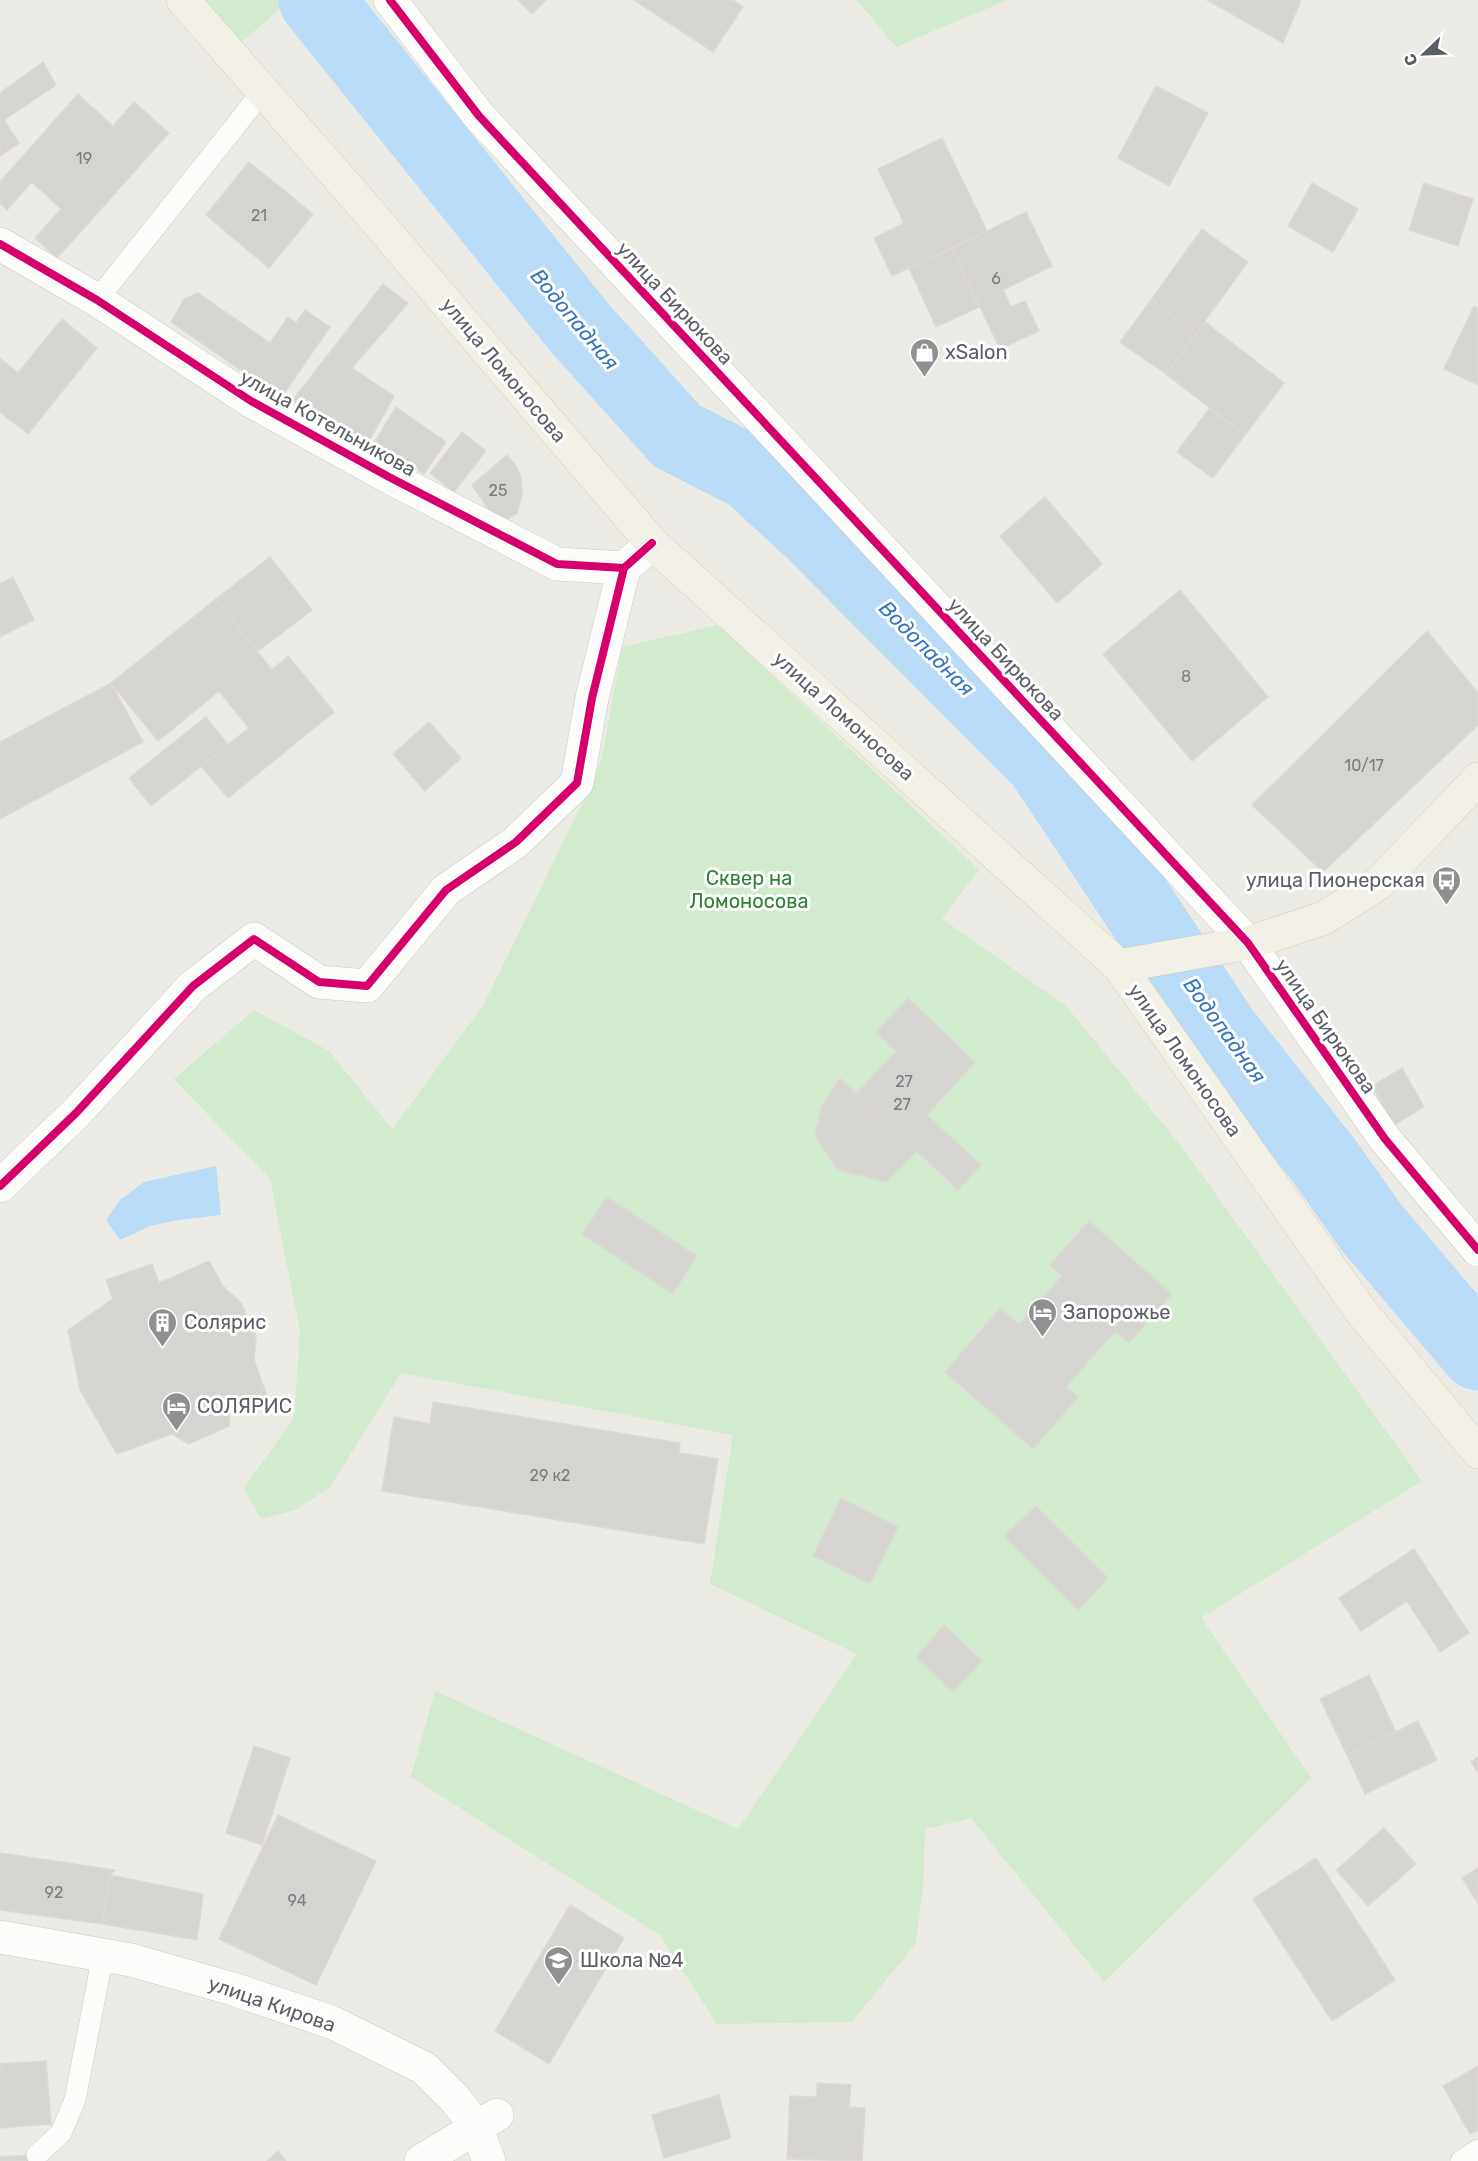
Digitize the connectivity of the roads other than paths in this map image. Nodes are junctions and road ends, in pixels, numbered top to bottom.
1 (183, 0) edge
2 (390, 0) edge
3 (263, 91) junction
4 (0, 244) edge
5 (97, 300) junction
6 (652, 543) junction
7 (624, 568) junction
8 (1478, 779) edge
9 (1248, 943) junction
10 (1119, 966) junction
11 (0, 1186) edge
12 (1478, 1250) edge
13 (1478, 1452) edge
14 (0, 1937) edge
15 (103, 1955) junction
16 (487, 2120) junction
17 (1478, 2150) edge
18 (37, 2155) dead end
19 (422, 2161) edge
20 (489, 2161) edge
21 (1461, 2161) edge

1 - 3 main road, улица Ломоносова
2 - 9 street, улица Бирюкова
3 - 5 lane
3 - 6 main road, улица Ломоносова
4 - 5 street, улица Котельникова
5 - 7 street, улица Котельникова
6 - 7 street
6 - 10 main road, улица Ломоносова
7 - 11 street
8 - 9 main road
9 - 10 main road
9 - 12 street, улица Бирюкова
10 - 13 main road, улица Ломоносова
14 - 15 street, улица Кирова
15 - 16 street, улица Кирова
15 - 18 lane
16 - 19 street
16 - 20 street, улица Кирова
17 - 21 lane

